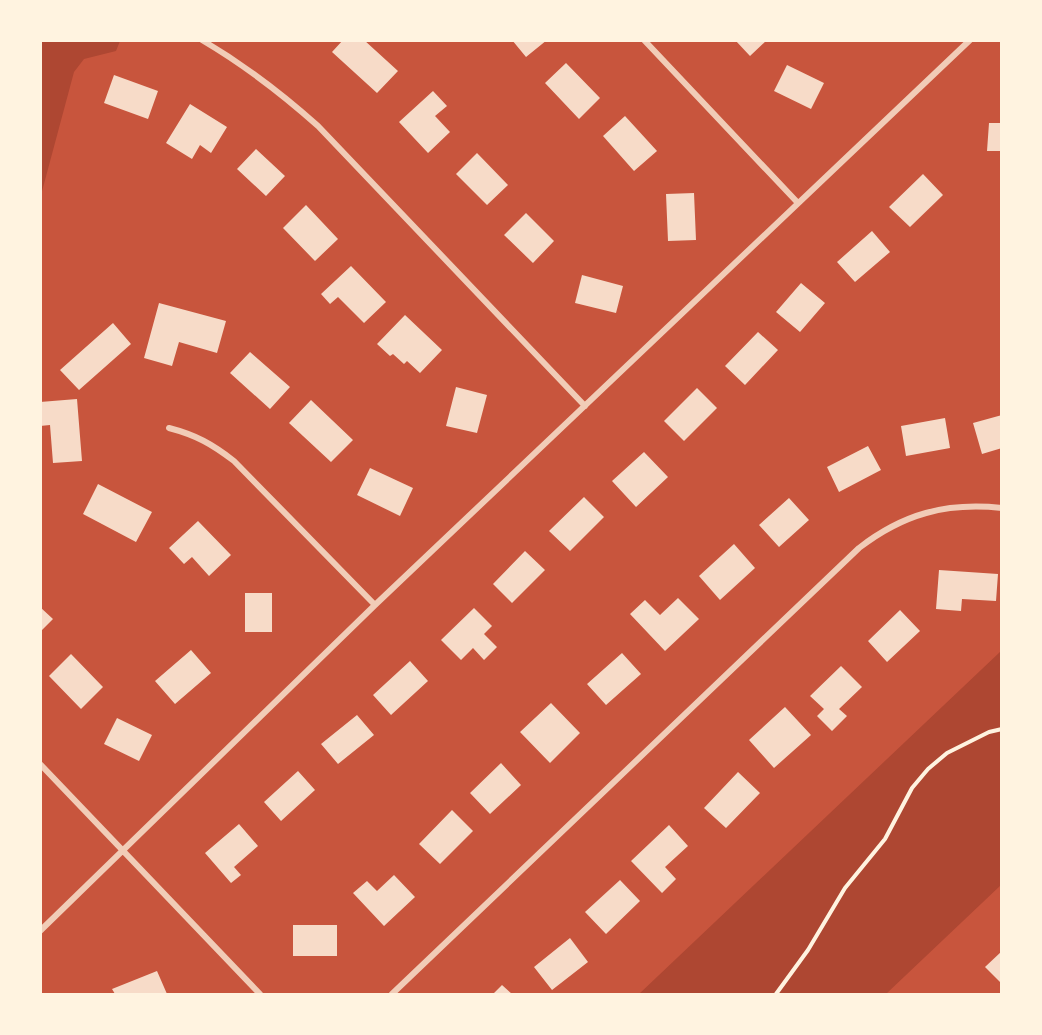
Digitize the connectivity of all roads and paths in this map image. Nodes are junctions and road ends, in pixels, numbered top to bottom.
1 (202, 40) edge
2 (644, 40) edge
3 (970, 40) edge
4 (798, 204) junction
5 (585, 406) junction
6 (169, 428) dead end
7 (1002, 508) edge
8 (375, 605) junction
9 (1002, 729) edge
10 (40, 764) edge
11 (122, 849) junction
12 (40, 931) edge
13 (260, 994) edge
14 (392, 994) edge
15 (776, 994) edge

1 - 5 street
2 - 4 street
3 - 4 street
4 - 5 street
5 - 8 street
6 - 8 street
7 - 14 street
8 - 11 street
9 - 15 path
10 - 11 street
11 - 12 street
11 - 13 street

